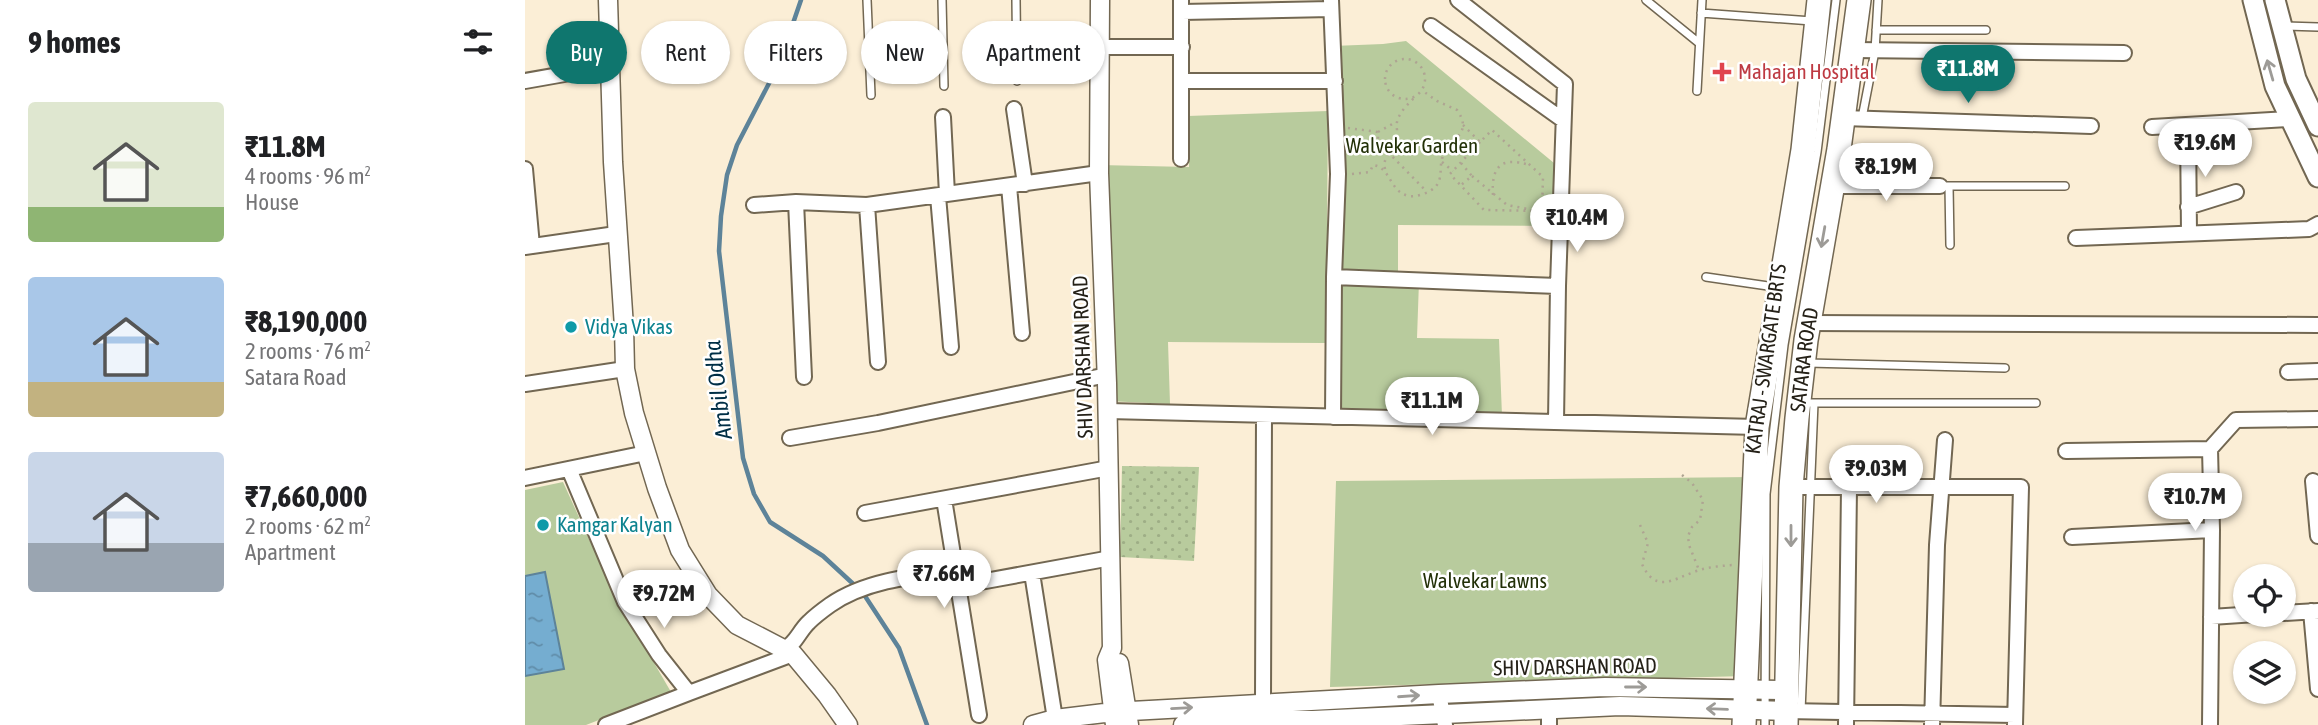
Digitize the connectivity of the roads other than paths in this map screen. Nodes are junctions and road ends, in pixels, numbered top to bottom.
1 (608, 0) edge
2 (867, 0) edge
3 (942, 0) edge
4 (1016, 0) edge
5 (1100, 0) edge
6 (1458, 0) edge
7 (1646, 0) edge
8 (1702, 0) edge
9 (1836, 0) edge
10 (1859, 0) edge
11 (1878, 0) edge
12 (2253, 0) edge
13 (2275, 0) edge
14 (1331, 5) edge
15 (1182, 6) edge
16 (1818, 11) edge
17 (1701, 13) junction
18 (609, 21) edge
19 (1016, 21) edge
20 (1100, 21) edge
21 (1431, 26) dead end
22 (2281, 26) junction
23 (2318, 27) edge
24 (1876, 30) junction
25 (1986, 30) dead end
26 (1699, 43) junction
27 (1105, 47) edge
28 (1181, 47) junction
29 (1864, 51) junction
30 (2124, 53) dead end
31 (546, 77) edge
32 (525, 80) edge
33 (1181, 81) junction
34 (1335, 81) junction
35 (611, 84) edge
36 (1100, 84) edge
37 (944, 86) dead end
38 (1697, 91) dead end
39 (871, 95) dead end
40 (1014, 109) dead end
41 (943, 117) dead end
42 (1852, 119) junction
43 (2289, 119) junction
44 (1563, 120) junction
45 (2317, 122) edge
46 (2188, 125) junction
47 (2091, 126) dead end
48 (2152, 127) dead end
49 (1181, 159) dead end
50 (525, 169) edge
51 (1099, 173) junction
52 (2318, 177) edge
53 (1025, 184) junction
54 (1009, 186) junction
55 (1833, 186) junction
56 (1944, 186) junction
57 (2065, 186) dead end
58 (2236, 192) dead end
59 (943, 195) junction
60 (796, 202) junction
61 (754, 205) dead end
62 (867, 205) junction
63 (2188, 206) junction
64 (2318, 223) edge
65 (616, 234) junction
66 (2189, 234) junction
67 (2076, 238) dead end
68 (1950, 244) dead end
69 (528, 247) edge
70 (1334, 277) junction
71 (1706, 278) dead end
72 (1558, 286) junction
73 (1779, 288) junction
74 (1809, 323) junction
75 (2318, 325) edge
76 (1022, 333) dead end
77 (951, 347) dead end
78 (878, 362) dead end
79 (1803, 363) junction
80 (2005, 368) dead end
81 (625, 369) junction
82 (2318, 371) edge
83 (2288, 372) dead end
84 (1107, 375) junction
85 (804, 377) dead end
86 (525, 384) edge
87 (1806, 403) junction
88 (2036, 403) dead end
89 (1108, 411) junction
90 (1264, 415) junction
91 (1333, 416) junction
92 (2318, 419) edge
93 (1556, 422) junction
94 (1757, 428) junction
95 (790, 438) dead end
96 (1945, 440) dead end
97 (2210, 449) junction
98 (2066, 451) dead end
99 (646, 453) junction
100 (1109, 468) junction
101 (569, 469) junction
102 (525, 478) edge
103 (2313, 481) dead end
104 (1800, 487) junction
105 (1849, 488) junction
106 (1941, 488) junction
107 (944, 499) junction
108 (865, 513) dead end
109 (2212, 530) junction
110 (2318, 536) edge
111 (2072, 537) dead end
112 (1111, 558) junction
113 (956, 571) junction
114 (1032, 573) junction
115 (958, 586) junction
116 (2315, 611) edge
117 (2296, 612) edge
118 (2233, 616) edge
119 (2211, 617) junction
120 (788, 652) junction
121 (2318, 689) edge
122 (689, 693) junction
123 (1439, 694) junction
124 (1263, 702) junction
125 (1769, 708) edge
126 (979, 715) dead end
127 (1549, 717) edge
128 (1121, 718) edge
129 (1506, 718) edge
130 (1932, 718) edge
131 (1055, 719) junction
132 (1846, 719) edge
133 (1444, 720) edge
134 (2015, 720) edge
135 (606, 725) edge
136 (848, 725) edge
137 (1033, 725) edge
138 (1183, 725) edge
139 (2210, 725) edge

1 - 18 street
2 - 39 lane
3 - 37 lane
4 - 19 lane
5 - 20 street, SHIV DARSHAN ROAD
6 - 44 street
7 - 26 lane
8 - 17 lane
9 - 125 lane, KATRAJ - SWARGATE BRTS
10 - 29 highway, SATARA ROAD
11 - 24 lane
43 -> 12 main road
13 - 22 main road
14 - 15 street
14 - 34 street
15 - 28 street
16 - 17 lane
16 - 73 highway, SATARA ROAD
17 - 26 lane
21 - 44 street
22 - 23 lane
22 - 45 main road
24 - 25 lane
24 - 29 lane
26 - 38 lane
27 - 28 street
28 - 33 street
29 - 30 street
29 - 42 highway, SATARA ROAD
31 - 32 street
33 - 34 street
33 - 49 street
34 - 70 street
35 - 65 street
36 - 51 street, SHIV DARSHAN ROAD
40 - 53 street
41 - 59 street
42 - 47 street
42 - 55 highway, SATARA ROAD
43 - 46 street
43 - 52 main road
44 - 72 street
46 - 48 street
46 - 63 street
50 - 69 street
51 - 53 street
51 - 84 street, SHIV DARSHAN ROAD
53 - 54 street
54 - 59 street
54 - 76 street
55 - 56 street
55 -> 74 highway, SATARA ROAD
56 - 57 lane
56 - 68 lane
58 - 63 street
59 - 62 street
59 - 77 street
60 - 61 street
60 - 62 street
60 - 85 street
62 - 78 street
63 - 66 street
64 - 66 street
65 - 69 street
65 - 81 street
66 - 67 street
70 - 72 street
70 - 91 street
71 - 73 lane
72 - 93 street
73 - 94 highway, SATARA ROAD
74 - 75 street
74 - 79 highway, SATARA ROAD
79 - 80 lane
79 - 87 highway, SATARA ROAD
81 - 86 street
81 - 99 street
82 - 83 street
84 - 89 street, SHIV DARSHAN ROAD
84 - 95 street
87 - 88 lane
87 - 104 highway, SATARA ROAD
89 - 90 street
89 - 100 street, SHIV DARSHAN ROAD
90 - 91 street
90 - 124 street
91 - 93 street
92 - 97 street
93 - 94 street
94 - 125 highway, SATARA ROAD
96 - 106 street
97 - 98 street
97 - 109 street
99 - 101 street
99 - 120 street
100 - 107 street
100 - 112 street, SHIV DARSHAN ROAD
101 - 102 street
101 - 122 street
103 - 110 street
104 - 105 street
104 - 125 highway, SATARA ROAD
105 - 106 street
105 - 132 street
106 - 130 street
106 - 134 street
107 - 108 street
107 - 113 street
109 - 111 street
109 - 119 street
112 - 114 street
112 - 128 street, SHIV DARSHAN ROAD
113 - 115 street
113 - 120 street
114 - 115 street
114 - 131 street
115 - 126 street
116 - 117 street
116 - 121 street
118 - 119 street
119 - 139 street
120 - 122 street
120 - 136 street
122 - 135 street
124 -> 123 street, SHIV DARSHAN ROAD
123 -> 125 street, SHIV DARSHAN ROAD
123 - 133 street
128 -> 124 street, SHIV DARSHAN ROAD
125 -> 127 street, SHIV DARSHAN ROAD
125 - 132 street
127 - 129 street, SHIV DARSHAN ROAD
128 - 131 street, SHIV DARSHAN ROAD
129 - 133 street, SHIV DARSHAN ROAD
130 - 132 street
130 - 134 street
131 - 137 street, SHIV DARSHAN ROAD
133 - 138 street, SHIV DARSHAN ROAD

